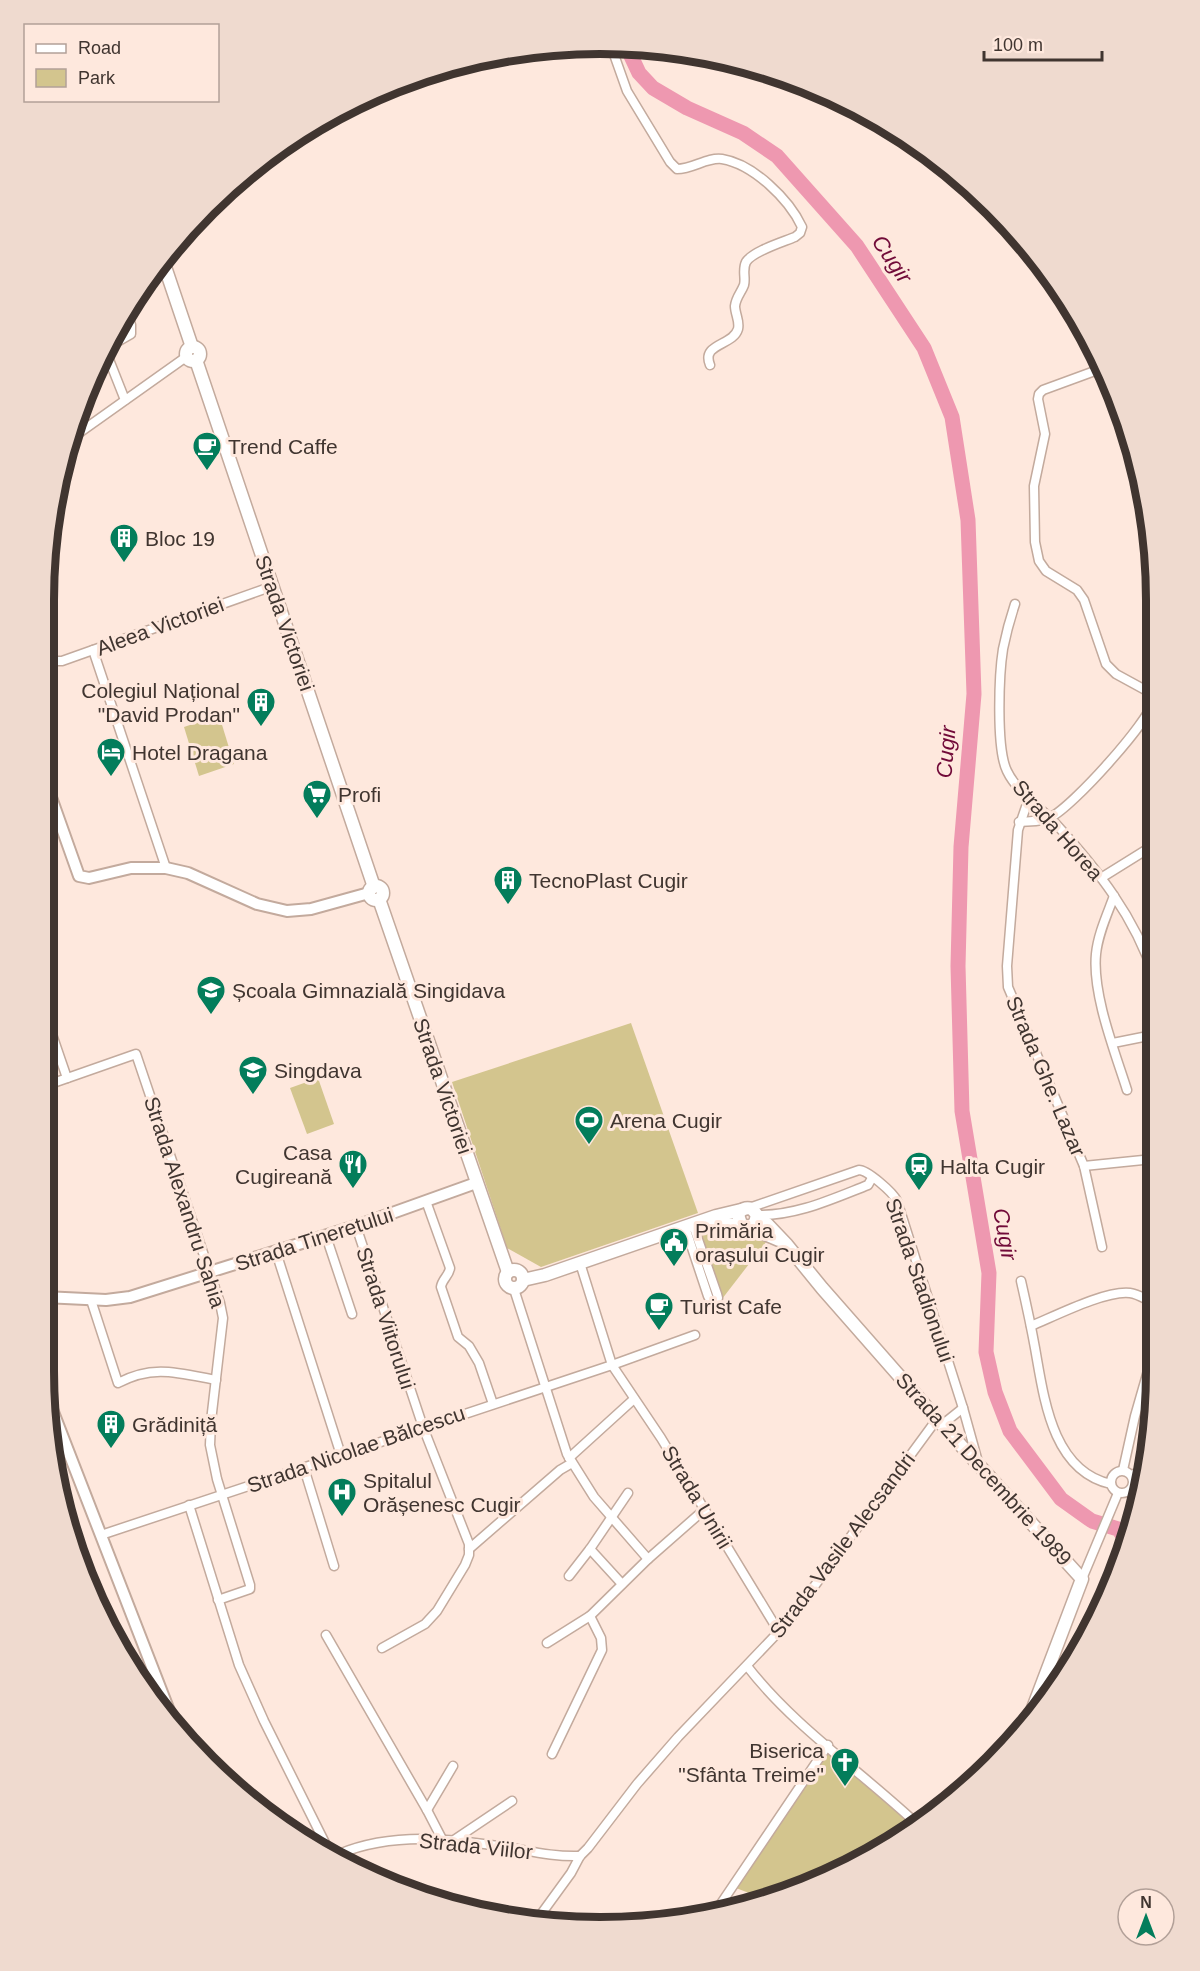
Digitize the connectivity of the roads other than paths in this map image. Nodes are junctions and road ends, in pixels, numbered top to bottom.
1 (614, 54) edge
2 (166, 270) edge
3 (130, 322) edge
4 (120, 340) edge
5 (191, 355) junction
6 (109, 360) edge
7 (710, 365) dead end
8 (1095, 371) edge
9 (125, 400) junction
10 (81, 432) edge
11 (273, 586) junction
12 (1015, 604) dead end
13 (93, 650) junction
14 (54, 661) edge
15 (1146, 690) edge
16 (1146, 716) edge
17 (1029, 798) junction
18 (54, 806) edge
19 (1050, 818) junction
20 (1019, 822) junction
21 (1146, 850) edge
22 (166, 868) junction
23 (1101, 878) junction
24 (374, 893) junction
25 (1114, 896) junction
26 (1146, 955) edge
27 (1146, 1036) edge
28 (54, 1039) edge
29 (1113, 1043) junction
30 (68, 1078) junction
31 (54, 1085) edge
32 (1127, 1090) dead end
33 (1146, 1161) edge
34 (1084, 1166) junction
35 (872, 1178) junction
36 (476, 1184) junction
37 (426, 1201) junction
38 (749, 1217) junction
39 (694, 1224) junction
40 (356, 1226) junction
41 (326, 1236) junction
42 (1102, 1247) dead end
43 (276, 1252) junction
44 (580, 1263) junction
45 (210, 1273) junction
46 (1021, 1281) dead end
47 (519, 1284) junction
48 (712, 1295) dead end
49 (54, 1298) edge
50 (1146, 1299) edge
51 (90, 1300) junction
52 (352, 1314) dead end
53 (1031, 1326) junction
54 (696, 1335) dead end
55 (612, 1365) junction
56 (216, 1380) junction
57 (1146, 1380) edge
58 (545, 1386) junction
59 (634, 1399) junction
60 (493, 1404) junction
61 (963, 1408) junction
62 (57, 1421) edge
63 (940, 1421) junction
64 (423, 1427) junction
65 (341, 1455) junction
66 (571, 1461) junction
67 (978, 1462) junction
68 (304, 1468) junction
69 (1137, 1470) edge
70 (1128, 1473) junction
71 (1111, 1484) junction
72 (1134, 1485) edge
73 (1132, 1492) edge
74 (628, 1493) dead end
75 (222, 1494) junction
76 (1117, 1497) junction
77 (189, 1505) junction
78 (705, 1509) junction
79 (611, 1517) junction
80 (101, 1535) junction
81 (469, 1546) junction
82 (590, 1550) junction
83 (648, 1559) junction
84 (334, 1566) dead end
85 (568, 1576) dead end
86 (1082, 1579) junction
87 (622, 1584) junction
88 (218, 1600) junction
89 (590, 1616) junction
90 (779, 1632) junction
91 (326, 1635) dead end
92 (547, 1642) dead end
93 (382, 1648) dead end
94 (747, 1666) junction
95 (1037, 1697) edge
96 (165, 1700) edge
97 (828, 1745) junction
98 (552, 1754) dead end
99 (453, 1766) dead end
100 (512, 1801) dead end
101 (427, 1810) junction
102 (911, 1819) edge
103 (442, 1839) junction
104 (454, 1840) junction
105 (325, 1843) edge
106 (343, 1852) edge
107 (580, 1856) junction
108 (720, 1904) edge
109 (542, 1913) edge

1 - 7 street
2 - 5 main road, Strada Victoriei
3 - 4 street
5 - 9 street
5 - 11 main road, Strada Victoriei
6 - 9 street
8 - 15 street
9 - 10 street
11 - 13 street, Aleea Victoriei
11 - 24 main road, Strada Victoriei
12 - 17 street, Strada Horea
13 - 14 street, Aleea Victoriei
13 - 22 street
16 - 19 street
17 - 19 street, Strada Horea
17 - 20 street, Strada Ghe. Lazar
18 - 22 street
19 - 20 street
19 - 23 street, Strada Horea
20 - 34 street, Strada Ghe. Lazar
21 - 23 street
22 - 24 street
23 - 25 street, Strada Horea
24 - 36 main road, Strada Victoriei
25 - 26 street, Strada Horea
25 - 29 street
27 - 29 street
28 - 30 street
29 - 32 street
30 - 31 street
30 - 45 street, Strada Alexandru Sahia
33 - 34 street
34 - 42 street, Strada Ghe. Lazar
35 - 38 street, Strada Stadionului
35 - 38 street
35 - 61 street, Strada Stadionului
36 - 37 street, Strada Tineretului
36 - 47 main road, Strada Victoriei
37 - 40 street, Strada Tineretului
37 - 60 street
38 - 39 main road, Strada Stadionului
38 - 63 main road, Strada 21 Decembrie 1989
39 - 44 main road, Strada Stadionului
39 - 48 street
40 - 41 street, Strada Tineretului
40 - 64 street, Strada Viitorului
41 - 43 street, Strada Tineretului
41 - 52 street
43 - 45 street, Strada Tineretului
43 - 65 street
44 - 47 main road, Strada Stadionului
44 - 55 street, Strada Unirii
45 - 51 street, Strada Tineretului
45 - 56 street, Strada Alexandru Sahia
46 - 53 street
47 - 58 street
49 - 51 street, Strada Tineretului
50 - 53 street
51 - 56 street
53 - 71 street
54 - 55 street, Strada Nicolae Bălcescu
55 - 58 street, Strada Nicolae Bălcescu
55 - 59 street, Strada Unirii
56 - 75 street, Strada Alexandru Sahia
57 - 70 street
58 - 60 street, Strada Nicolae Bălcescu
58 - 66 street
59 - 66 street
59 - 78 street, Strada Unirii
60 - 64 street, Strada Nicolae Bălcescu
61 - 63 street
61 - 67 street, Strada Stadionului
62 - 80 street
63 - 67 main road, Strada 21 Decembrie 1989
63 - 90 street, Strada Vasile Alecsandri
64 - 65 street, Strada Nicolae Bălcescu
64 - 81 street, Strada Viitorului
65 - 68 street, Strada Nicolae Bălcescu
66 - 79 street
66 - 81 street
67 - 86 main road, Strada 21 Decembrie 1989
68 - 75 street, Strada Nicolae Bălcescu
68 - 84 street
69 - 70 street
70 - 71 street
70 - 72 street
71 - 76 street
73 - 76 street
74 - 79 street
75 - 77 street, Strada Nicolae Bălcescu
75 - 88 street, Strada Alexandru Sahia
76 - 86 street
77 - 80 street, Strada Nicolae Bălcescu
77 - 88 street
78 - 83 street
78 - 90 street, Strada Unirii
79 - 82 street
79 - 83 street
80 - 96 street
81 - 93 street
82 - 85 street
82 - 87 street
83 - 87 street
86 - 95 main road, Strada 21 Decembrie 1989
87 - 89 street
88 - 105 street
89 - 92 street
89 - 98 street
90 - 94 street, Strada Vasile Alecsandri
91 - 101 street
94 - 97 street
94 - 107 street, Strada Vasile Alecsandri
97 - 102 street
97 - 108 street
99 - 101 street
100 - 104 street
101 - 103 street
103 - 104 street, Strada Viilor
103 - 106 street, Strada Viilor
104 - 107 street, Strada Viilor
107 - 109 street, Strada Vasile Alecsandri

